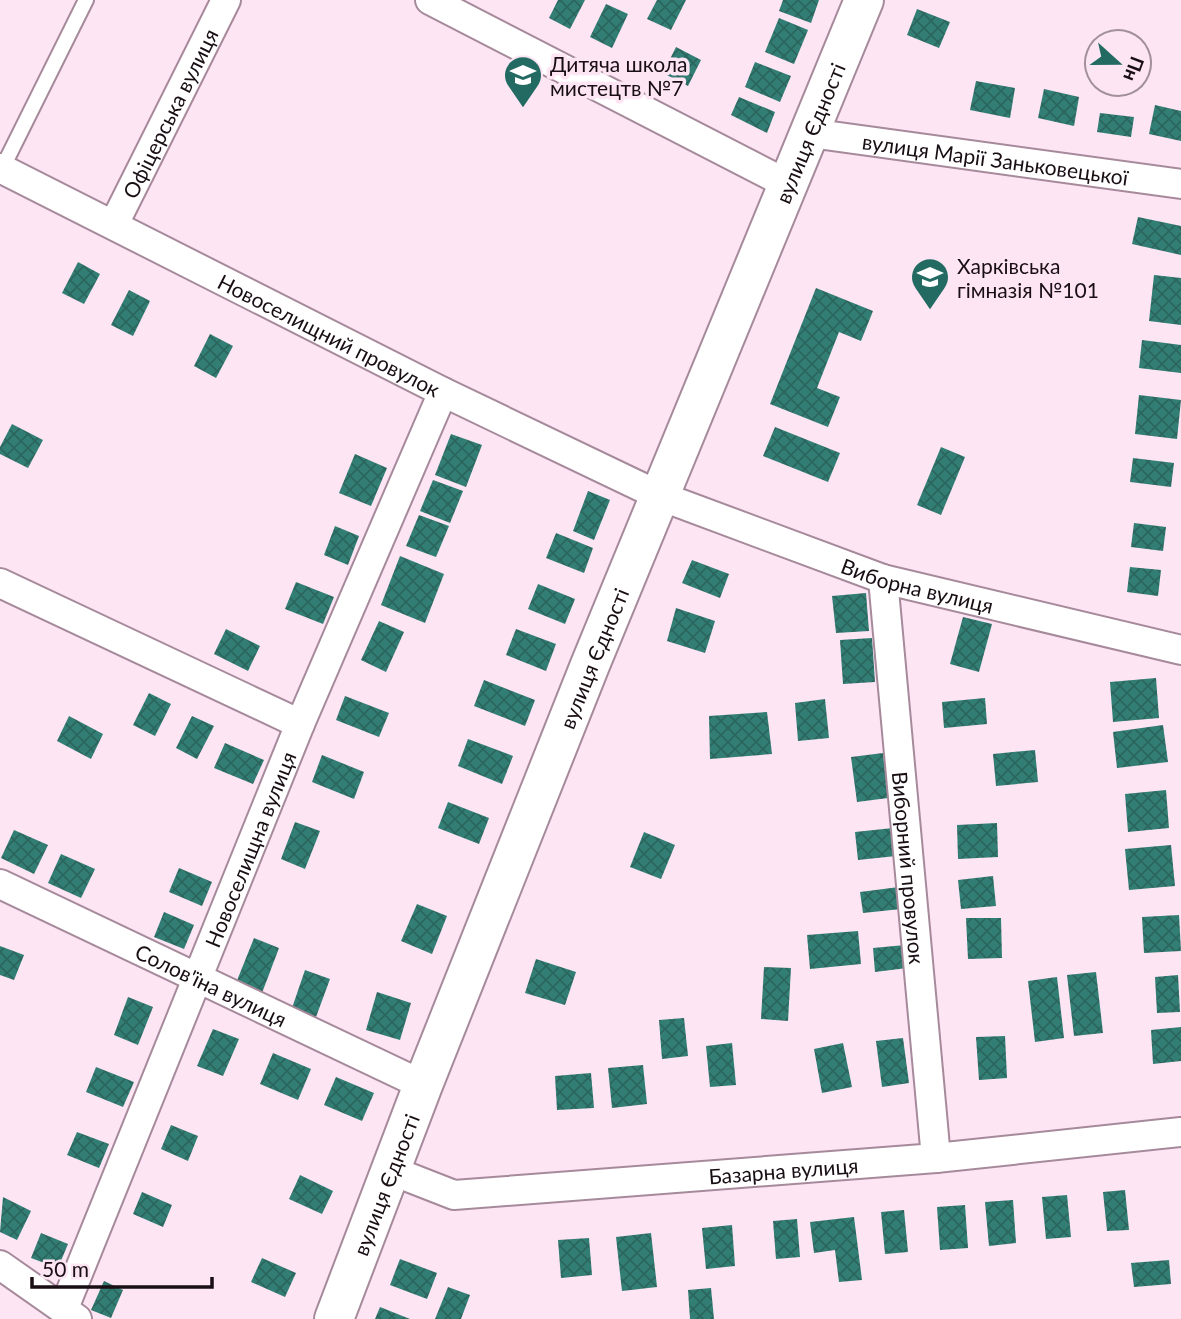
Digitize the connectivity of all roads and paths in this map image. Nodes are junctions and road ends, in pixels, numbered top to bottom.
1 (86, 0) edge
2 (226, 0) edge
3 (430, 0) edge
4 (864, 0) edge
5 (810, 133) junction
6 (1, 169) edge
7 (1181, 184) edge
8 (789, 185) junction
9 (114, 224) junction
10 (443, 393) junction
11 (660, 496) junction
12 (883, 579) junction
13 (0, 583) edge
14 (1181, 650) edge
15 (300, 724) junction
16 (0, 884) edge
17 (198, 980) junction
18 (423, 1085) junction
19 (1181, 1132) edge
20 (936, 1158) junction
21 (390, 1170) junction
22 (0, 1265) edge
23 (71, 1313) edge
24 (334, 1319) edge

1 - 6 lane
2 - 9 street, Офіцерська вулиця
3 - 8 street
4 - 5 main road, вулиця Єдності
5 - 7 street, вулиця Марії Заньковецької
5 - 8 main road, вулиця Єдності
6 - 9 street, Новоселищний провулок
8 - 11 main road, вулиця Єдності
9 - 10 street, Новоселищний провулок
10 - 11 street, Новоселищний провулок
10 - 15 street, Новоселищна вулиця
11 - 12 street, Виборна вулиця
11 - 18 main road, вулиця Єдності
12 - 14 street, Виборна вулиця
12 - 20 street, Виборний провулок
13 - 15 street
15 - 17 street, Новоселищна вулиця
16 - 17 street, Солов'їна вулиця
17 - 18 street, Солов'їна вулиця
17 - 23 street, Новоселищна вулиця
18 - 21 main road, вулиця Єдності
19 - 20 street, Базарна вулиця
20 - 21 street, Базарна вулиця
21 - 24 main road, вулиця Єдності
22 - 23 street

